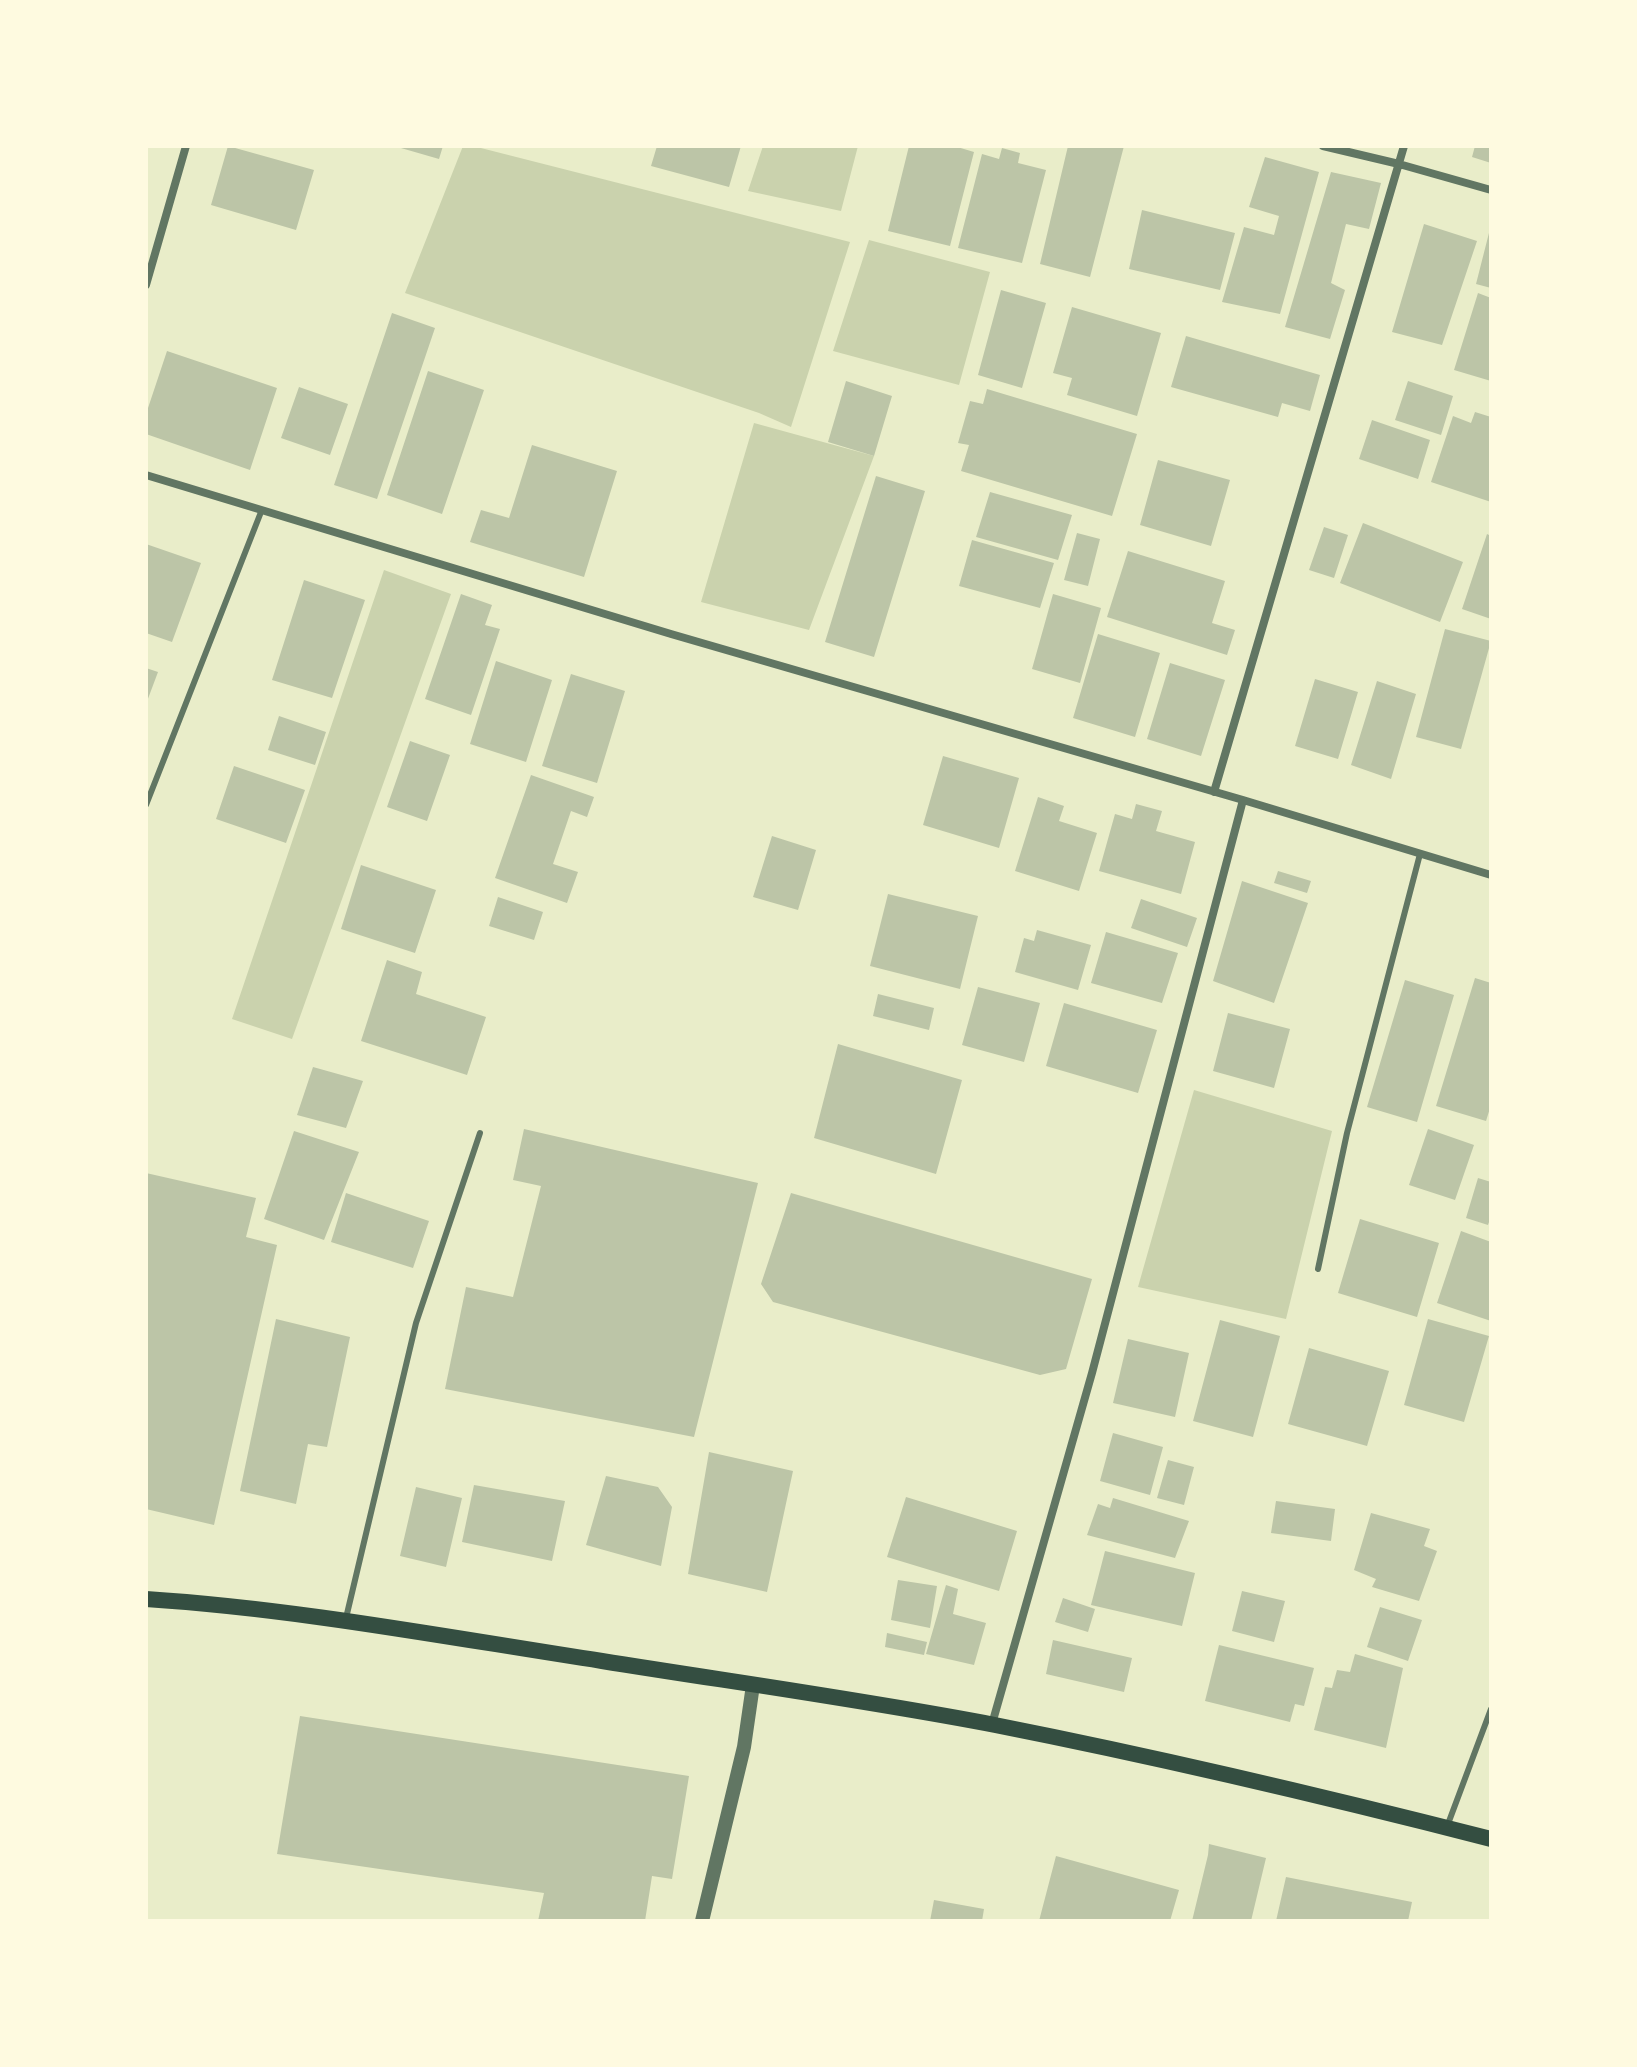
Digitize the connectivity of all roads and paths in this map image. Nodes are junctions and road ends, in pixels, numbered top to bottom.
1 (186, 146) edge
2 (1323, 146) edge
3 (1404, 146) edge
4 (1399, 164) junction
5 (1491, 190) edge
6 (146, 285) edge
7 (146, 475) edge
8 (261, 512) junction
9 (1214, 792) junction
10 (1243, 800) junction
11 (146, 805) edge
12 (1420, 854) junction
13 (1491, 875) edge
14 (480, 1133) dead end
15 (1318, 1269) dead end
16 (146, 1599) edge
17 (345, 1621) junction
18 (753, 1685) junction
19 (1491, 1709) edge
20 (992, 1725) junction
21 (1446, 1828) junction
22 (1491, 1839) edge
23 (702, 1921) edge

1 - 6 street
2 - 4 street
3 - 4 street
4 - 5 street
4 - 9 street
7 - 8 street
8 - 9 street
8 - 11 lane
9 - 10 street
10 - 12 street
10 - 20 street
12 - 13 street
12 - 15 lane
14 - 17 lane
16 - 17 main road
17 - 18 main road
18 - 20 main road
18 - 23 street
19 - 21 lane
20 - 21 main road
21 - 22 main road

